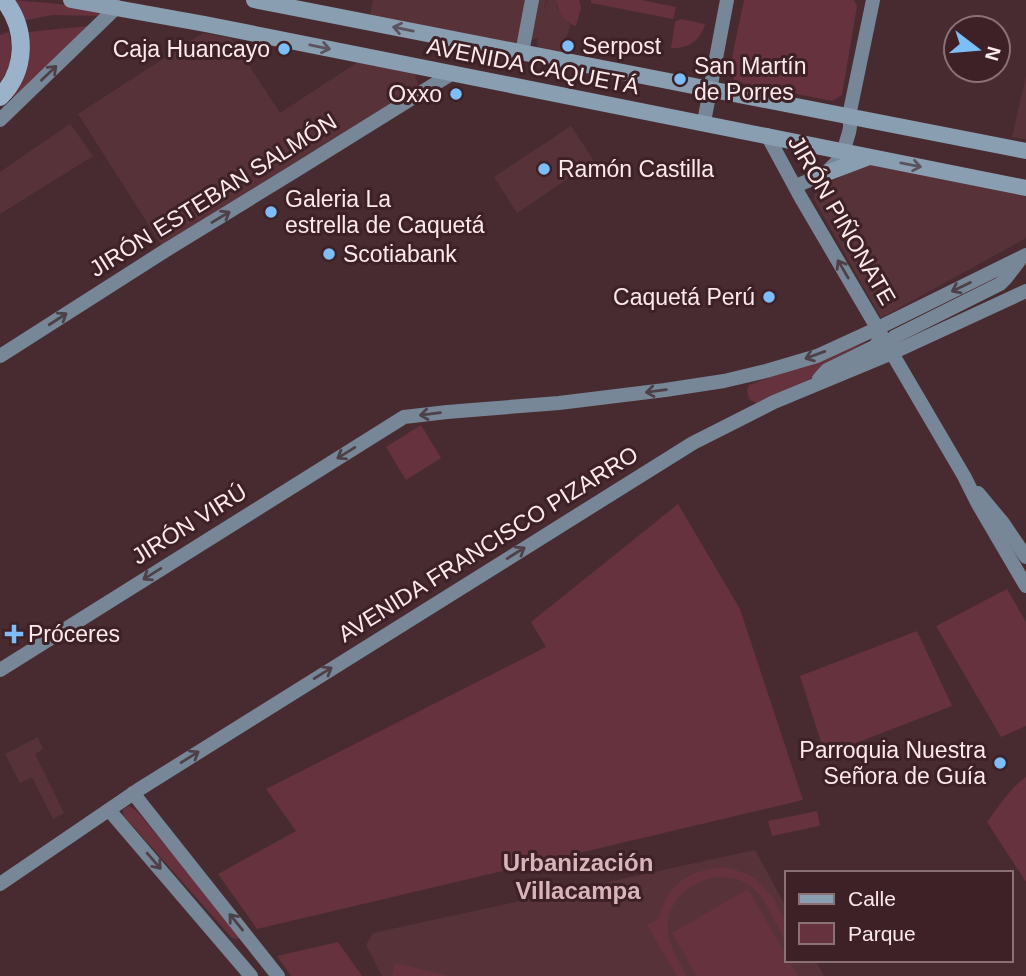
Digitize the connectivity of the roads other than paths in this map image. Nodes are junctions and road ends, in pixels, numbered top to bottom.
1 (4, 0) edge
2 (71, 0) edge
3 (254, 0) edge
4 (532, 0) edge
5 (727, 0) edge
6 (873, 0) edge
7 (117, 7) junction
8 (522, 53) junction
9 (451, 74) junction
10 (710, 90) junction
11 (0, 97) edge
12 (849, 116) junction
13 (0, 120) edge
14 (704, 122) junction
15 (767, 135) junction
16 (844, 151) junction
17 (1026, 151) edge
18 (870, 156) junction
19 (819, 176) junction
20 (795, 186) junction
21 (1026, 188) edge
22 (1024, 256) edge
23 (1026, 291) edge
24 (878, 328) junction
25 (892, 353) junction
26 (0, 356) edge
27 (816, 385) junction
28 (966, 478) junction
29 (1026, 557) edge
30 (1026, 586) edge
31 (0, 670) edge
32 (133, 793) junction
33 (109, 810) junction
34 (0, 884) edge
35 (251, 976) edge
36 (278, 976) edge

1 - 11 highway
2 - 7 main road, AVENIDA CAQUETÁ
8 -> 3 main road, AVENIDA CAQUETÁ
4 - 8 main road
5 - 10 main road
6 - 12 main road
7 -> 9 main road, AVENIDA CAQUETÁ
13 -> 7 main road
8 - 10 main road, AVENIDA CAQUETÁ
9 - 14 main road, AVENIDA CAQUETÁ
26 -> 9 main road, JIRÓN ESTEBAN SALMÓN
10 - 12 main road, AVENIDA CAQUETÁ
10 - 14 main road
12 - 16 main road
12 - 17 main road, AVENIDA CAQUETÁ
14 - 15 main road, AVENIDA CAQUETÁ
15 - 16 main road, AVENIDA CAQUETÁ
15 - 20 main road, JIRÓN PIÑONATE
16 - 18 main road, AVENIDA CAQUETÁ
16 - 19 main road
18 - 19 main road
18 -> 21 main road, AVENIDA CAQUETÁ
19 - 20 main road
24 -> 20 main road, JIRÓN PIÑONATE
22 -> 24 main road
22 - 25 main road
23 - 25 main road, AVENIDA FRANCISCO PIZARRO
24 - 25 main road, JIRÓN PIÑONATE
24 - 27 main road
24 -> 31 main road, JIRÓN VIRÚ
25 - 27 main road, AVENIDA FRANCISCO PIZARRO
25 - 28 main road, JIRÓN PIÑONATE
32 -> 27 main road, AVENIDA FRANCISCO PIZARRO
28 - 29 main road
28 - 30 main road
32 - 33 main road, AVENIDA FRANCISCO PIZARRO
36 -> 32 main road
33 - 34 main road, AVENIDA FRANCISCO PIZARRO
33 -> 35 main road

